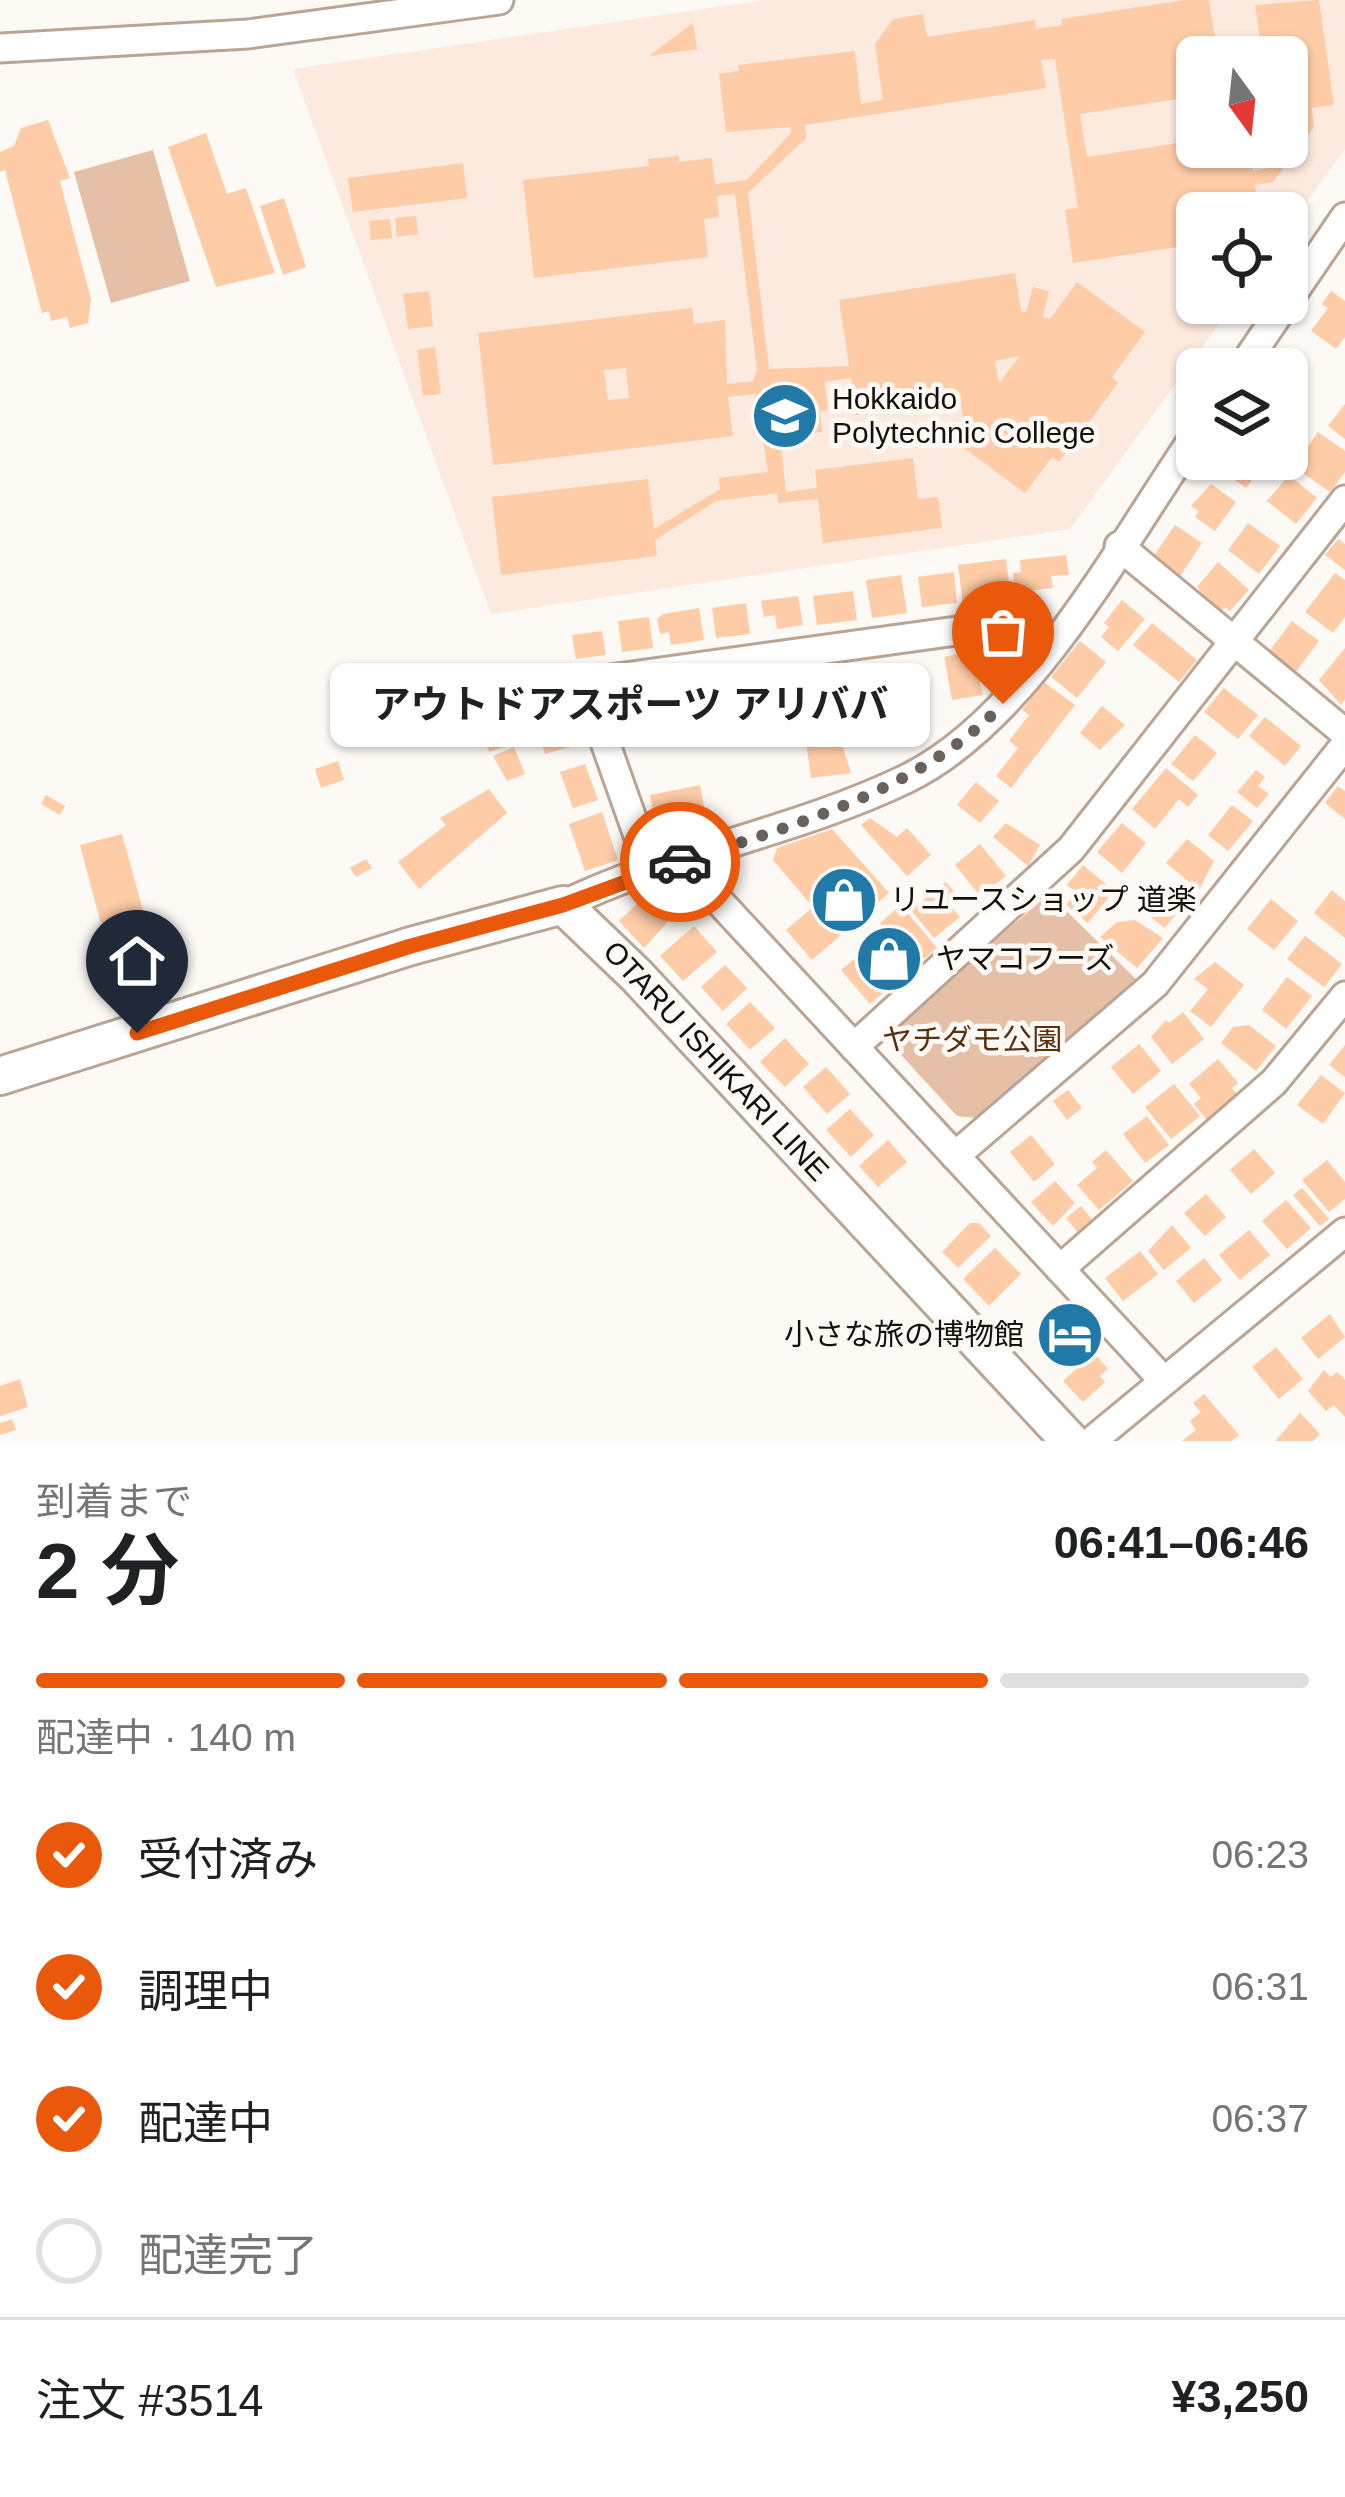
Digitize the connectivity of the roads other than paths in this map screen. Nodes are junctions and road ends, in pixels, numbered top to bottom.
1 (500, 0) edge
2 (0, 48) edge
3 (1345, 218) edge
4 (1308, 272) edge
5 (1176, 463) edge
6 (1345, 500) edge
7 (1119, 546) junction
8 (1054, 641) junction
9 (1237, 644) junction
10 (584, 683) junction
11 (538, 689) dead end
12 (1345, 733) edge
13 (1345, 745) edge
14 (693, 858) junction
15 (651, 872) junction
16 (563, 905) junction
17 (1345, 996) edge
18 (854, 1047) junction
19 (0, 1076) edge
20 (956, 1156) junction
21 (1345, 1232) edge
22 (1060, 1269) junction
23 (1164, 1381) junction
24 (1070, 1441) edge
25 (1092, 1441) edge

1 - 2 street
3 - 4 street
5 - 7 street
6 - 9 street
7 - 8 street
7 - 9 street
8 - 10 street
8 - 14 street
9 - 12 street
9 - 18 street
10 - 11 street
10 - 15 street
13 - 20 street
14 - 15 street
14 - 18 street
15 - 16 street
16 - 19 main road
16 - 24 main road, OTARU ISHIKARI LINE
17 - 22 street
18 - 20 street
20 - 22 street
21 - 23 street
22 - 23 street
23 - 25 street

